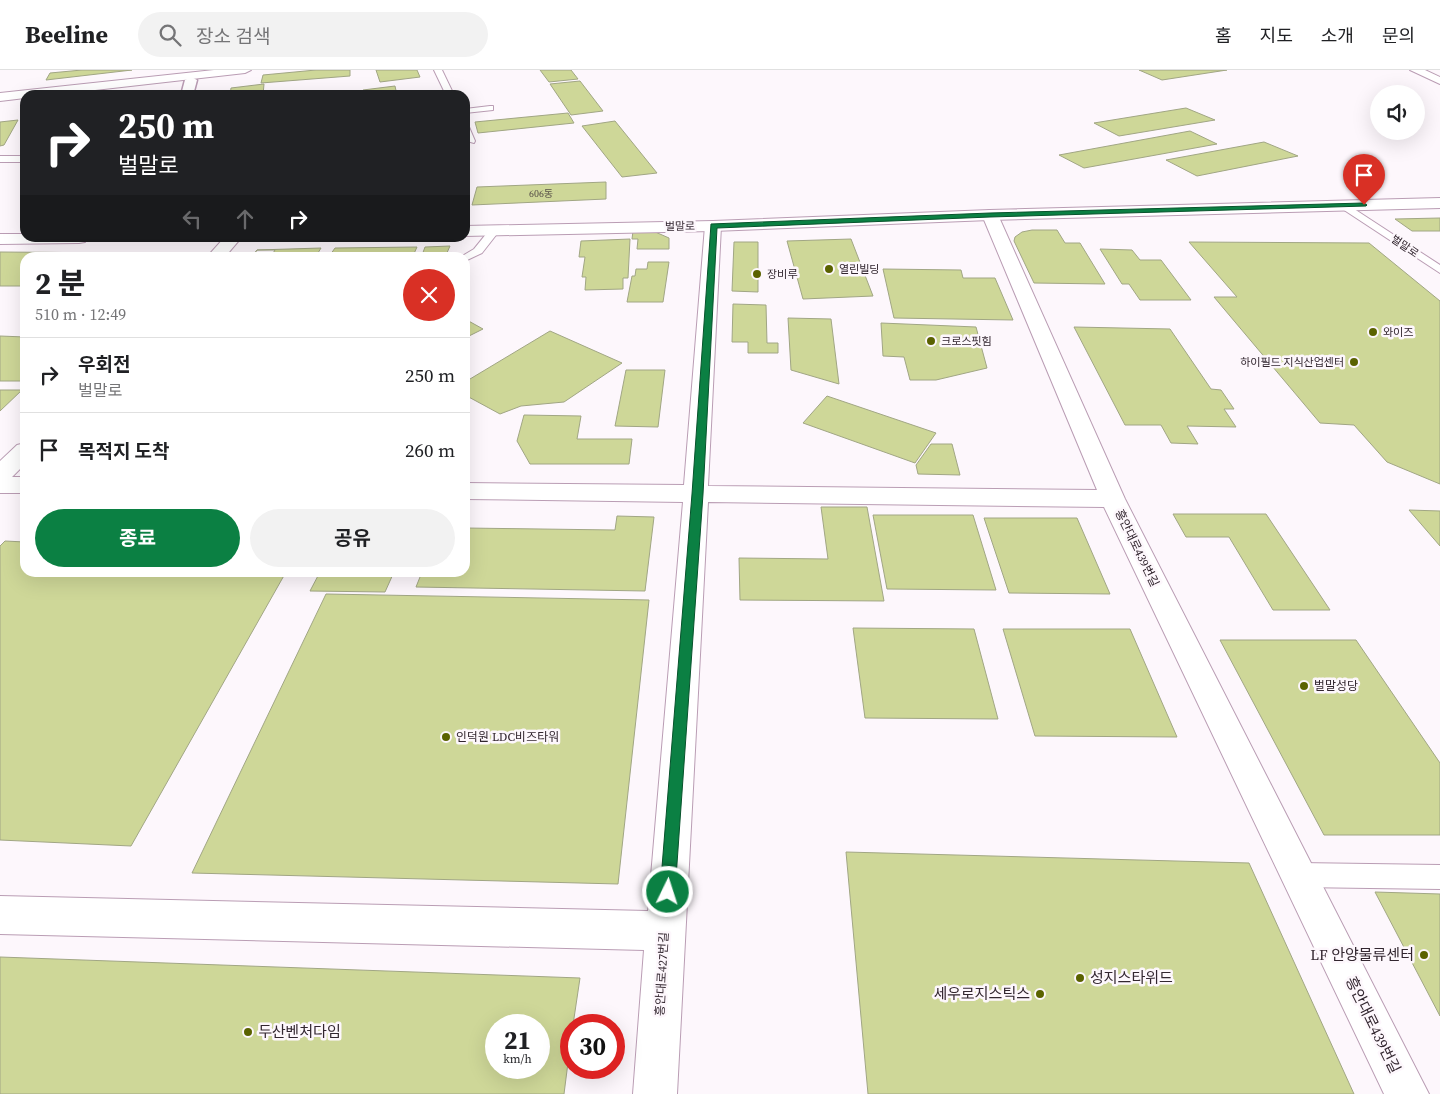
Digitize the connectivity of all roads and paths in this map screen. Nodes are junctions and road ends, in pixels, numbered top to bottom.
1 (239, 70) edge
2 (245, 70) edge
3 (438, 70) edge
4 (1416, 70) edge
5 (190, 80) dead end
6 (1440, 81) edge
7 (55, 90) edge
8 (188, 90) edge
9 (448, 90) edge
10 (20, 94) edge
11 (0, 96) edge
12 (490, 108) dead end
13 (470, 110) edge
14 (0, 159) edge
15 (20, 159) edge
16 (1440, 203) edge
17 (1345, 206) junction
18 (990, 215) junction
19 (714, 226) junction
20 (495, 230) junction
21 (470, 231) edge
22 (0, 239) edge
23 (20, 239) edge
24 (229, 242) edge
25 (220, 252) edge
26 (470, 255) edge
27 (1440, 270) edge
28 (20, 455) edge
29 (0, 475) edge
30 (0, 485) edge
31 (20, 485) edge
32 (470, 491) edge
33 (698, 494) junction
34 (1113, 499) junction
35 (1298, 875) junction
36 (1440, 877) edge
37 (0, 915) edge
38 (665, 932) junction
39 (655, 1094) edge
40 (1407, 1094) edge

1 - 2 street
1 - 7 street
3 - 9 lane
4 - 6 street
5 - 8 street
10 - 11 street
12 - 13 lane
14 - 15 lane
16 - 17 street, 벌말로
17 - 18 street, 벌말로
17 - 27 lane, 벌말로
18 - 19 street, 벌말로
18 - 34 street, 흥안대로439번길
19 - 20 street, 벌말로
19 - 33 street, 흥안대로427번길
20 - 21 street, 벌말로
20 - 26 lane
22 - 23 street
24 - 25 street
28 - 29 street
30 - 31 street
32 - 33 street
33 - 34 street
33 - 38 street, 흥안대로427번길
34 - 35 street, 흥안대로439번길
35 - 36 lane
35 - 40 street, 흥안대로439번길
37 - 38 street
38 - 39 street, 흥안대로427번길

